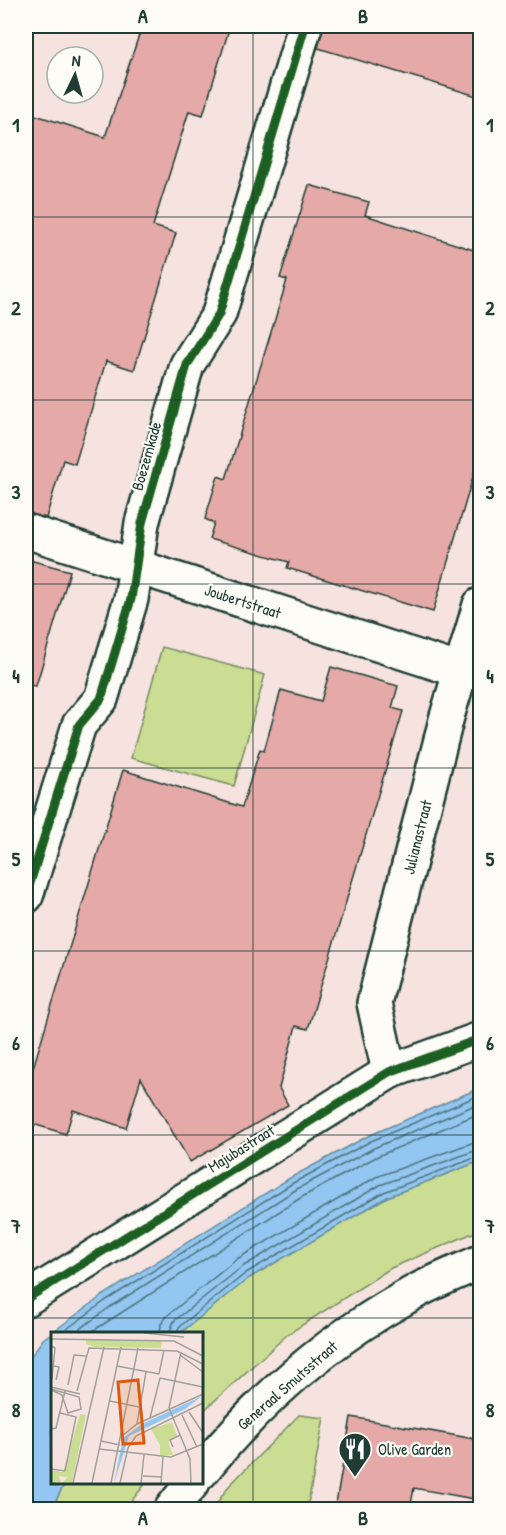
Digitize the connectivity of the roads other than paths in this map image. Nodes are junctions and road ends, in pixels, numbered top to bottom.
1 (305, 26) edge
2 (26, 531) edge
3 (137, 567) junction
4 (480, 604) edge
5 (461, 671) junction
6 (26, 896) edge
7 (480, 1039) edge
8 (389, 1072) junction
9 (480, 1262) edge
10 (26, 1299) edge
11 (202, 1471) edge
12 (191, 1484) edge
13 (171, 1509) edge

1 - 3 street, Boezemkade
2 - 3 street, Joubertstraat
3 - 5 street, Joubertstraat
3 - 6 street, Boezemkade
4 - 5 street, Julianastraat
5 - 8 street, Julianastraat
7 - 8 street, Majubastraat
8 - 10 street, Majubastraat
9 - 11 street, Generaal Smutsstraat
12 - 13 street

